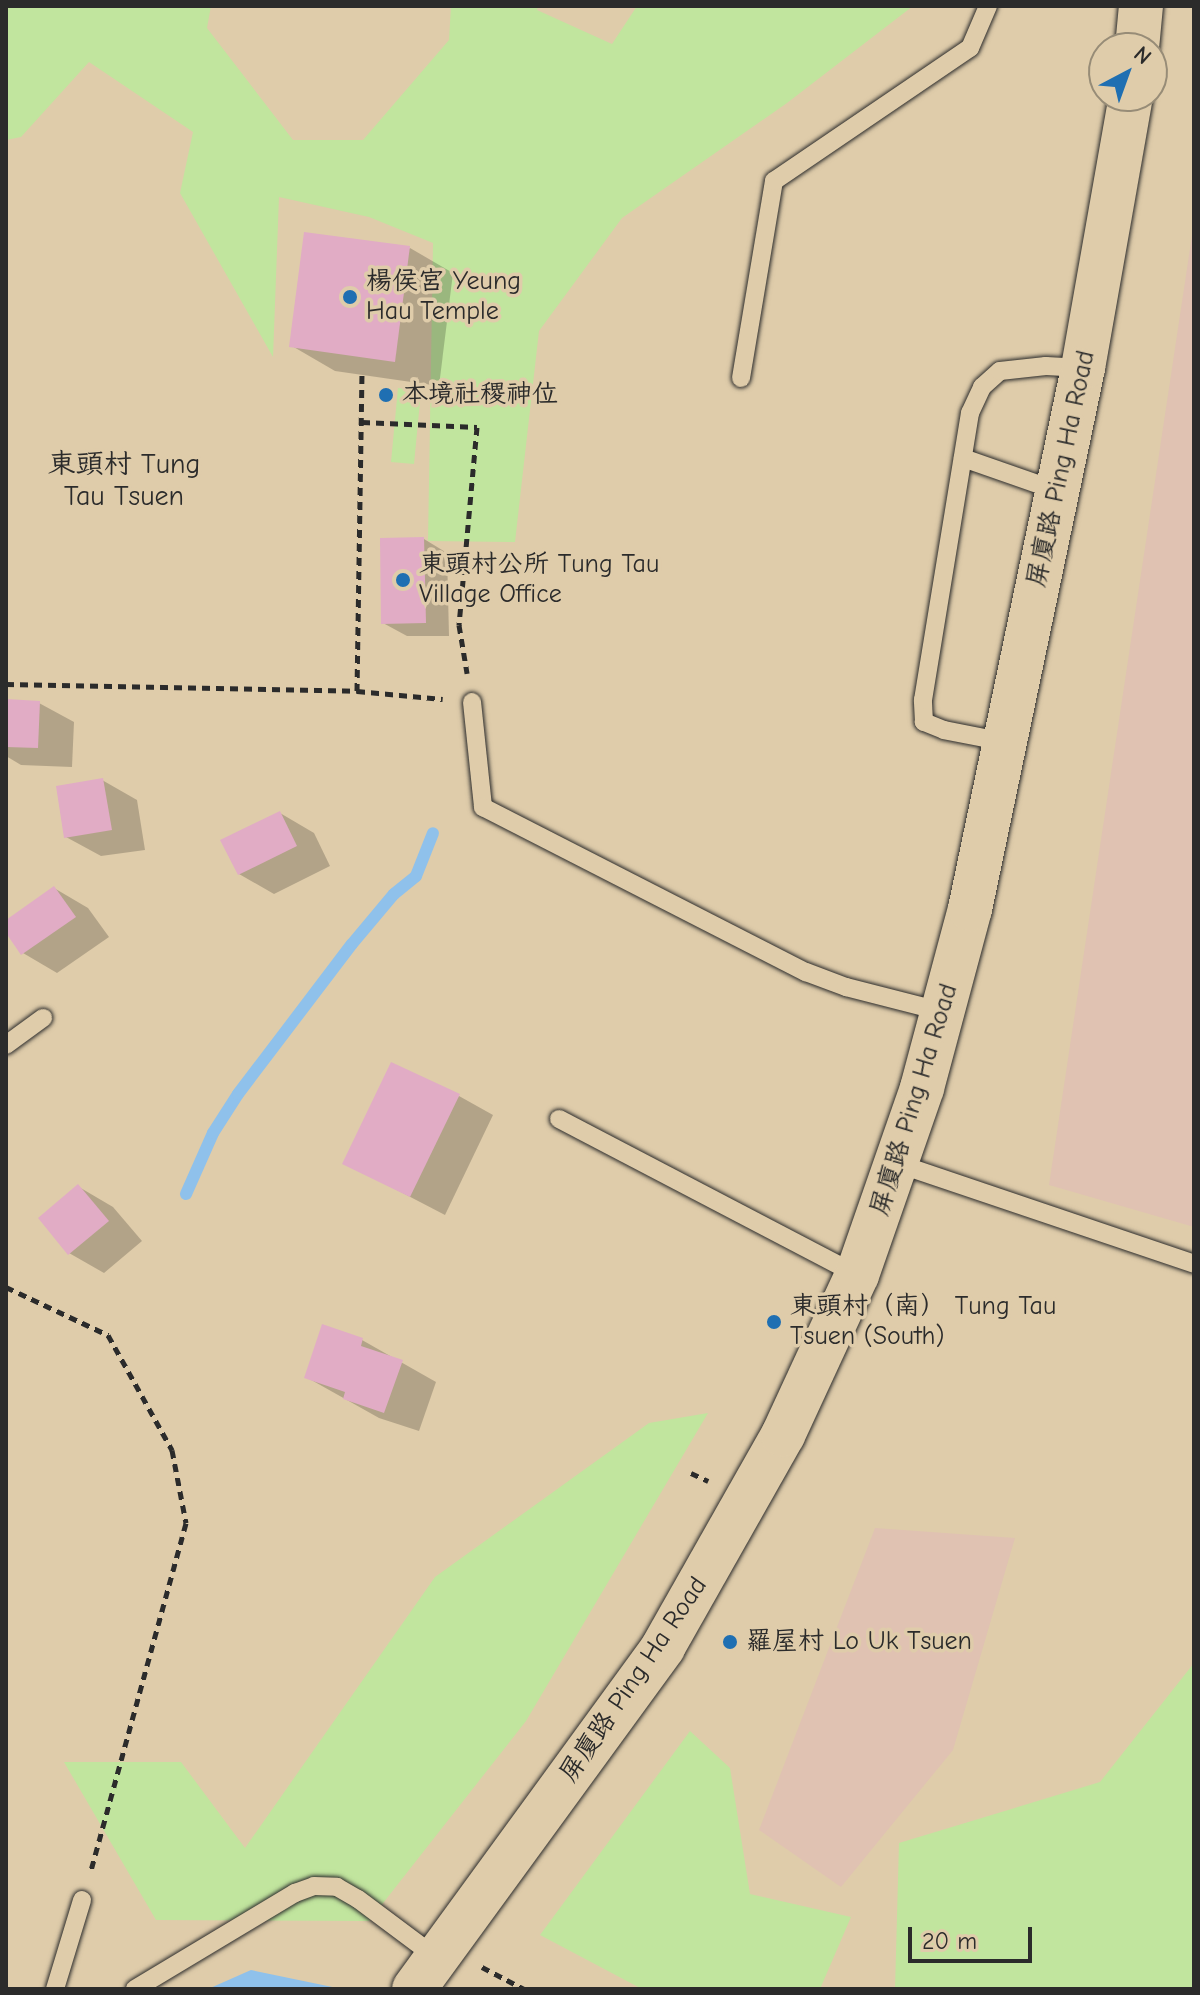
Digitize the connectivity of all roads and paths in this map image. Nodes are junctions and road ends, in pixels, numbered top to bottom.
1 (988, 6) edge
2 (1141, 6) edge
3 (1139, 32) edge
4 (1128, 112) edge
5 (1083, 368) junction
6 (362, 373) dead end
7 (741, 378) dead end
8 (362, 422) junction
9 (963, 458) junction
10 (1058, 491) junction
11 (6, 684) edge
12 (357, 691) junction
13 (472, 702) junction
14 (1005, 742) junction
15 (944, 1012) junction
16 (43, 1018) dead end
17 (6, 1045) edge
18 (559, 1119) dead end
19 (899, 1164) junction
20 (1194, 1264) edge
21 (857, 1275) junction
22 (6, 1287) edge
23 (691, 1473) dead end
24 (701, 1493) dead end
25 (82, 1900) joint
26 (482, 1967) dead end
27 (426, 1974) edge
28 (55, 1989) edge
29 (135, 1989) edge
30 (524, 1989) edge

1 - 7 lane
2 - 3 street
4 - 5 street, 屏廈路 Ping Ha Road
5 - 9 lane
5 - 10 street, 屏廈路 Ping Ha Road
6 - 8 path
8 - 12 path
8 - 13 path
9 - 10 lane
9 - 14 lane
10 - 14 street, 屏廈路 Ping Ha Road
11 - 12 path
12 - 13 path
13 - 15 lane
14 - 15 street, 屏廈路 Ping Ha Road
15 - 19 street, 屏廈路 Ping Ha Road
16 - 17 lane
18 - 21 lane
19 - 20 lane
19 - 21 street, 屏廈路 Ping Ha Road
21 - 27 street, 屏廈路 Ping Ha Road
22 - 25 path
23 - 24 path
25 - 28 lane
26 - 30 path
27 - 29 lane

